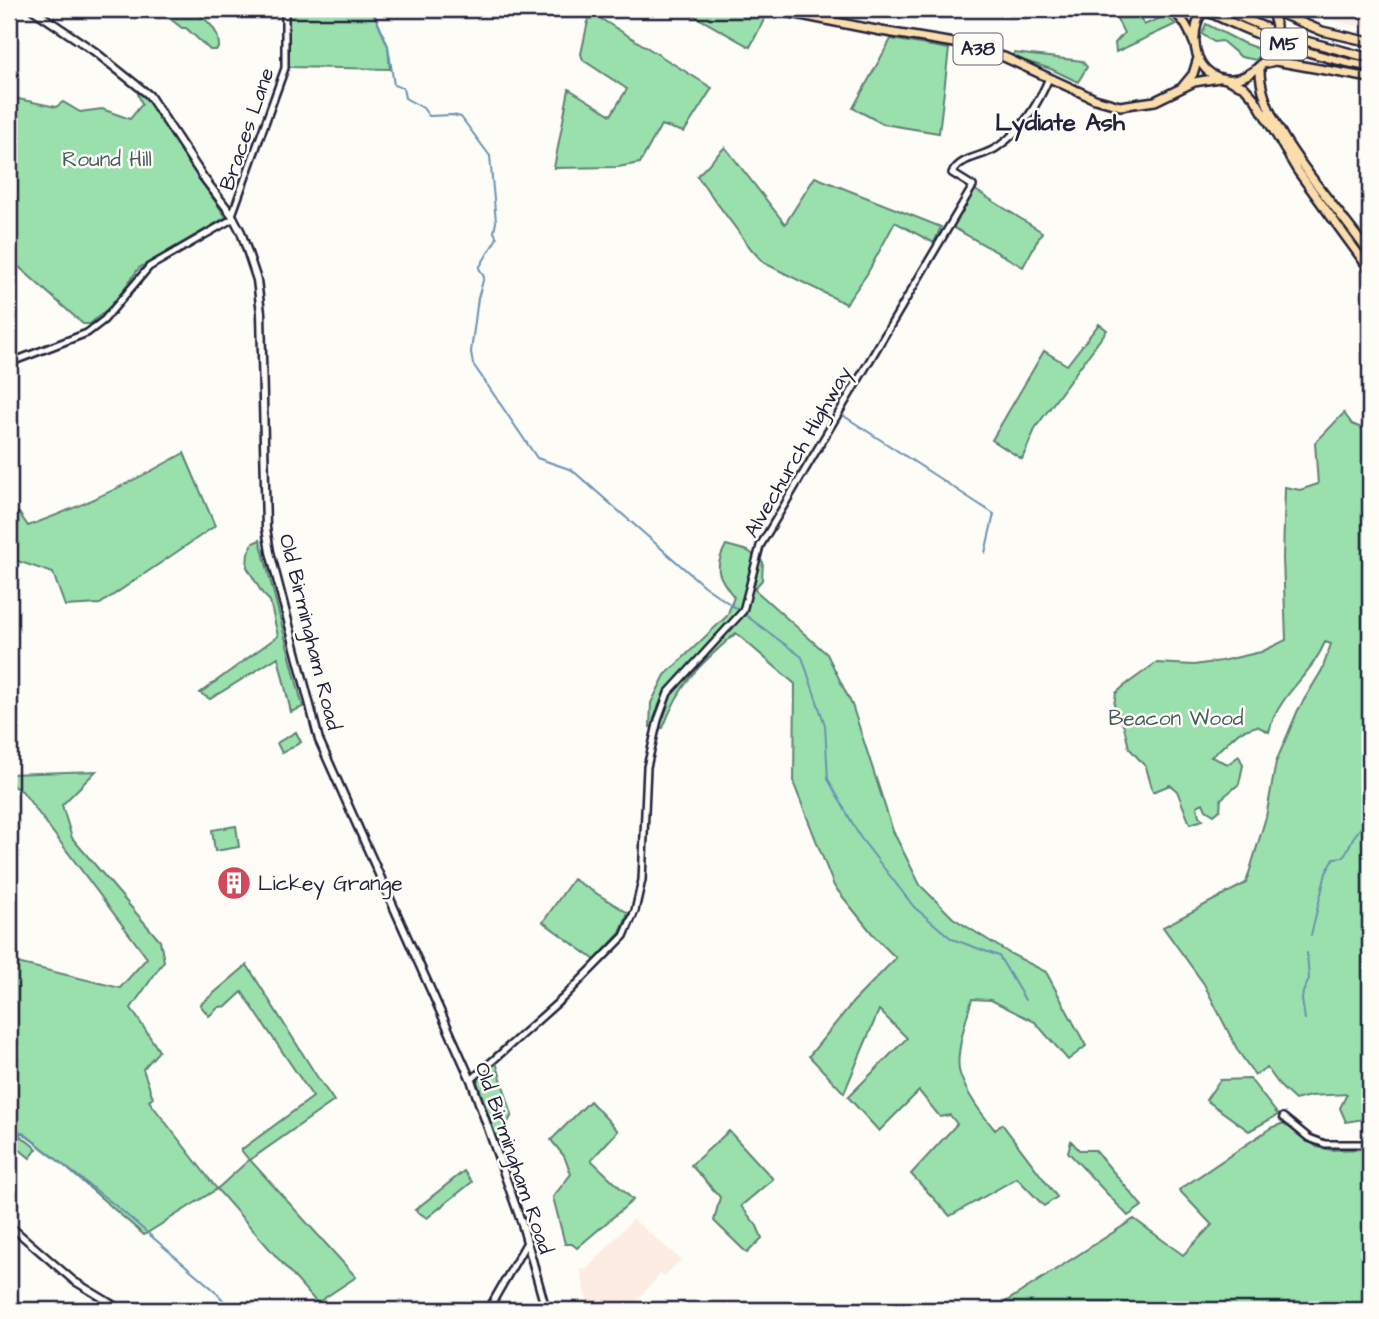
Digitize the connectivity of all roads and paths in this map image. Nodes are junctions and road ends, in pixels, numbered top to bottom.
1 (32, 9) edge
2 (285, 9) edge
3 (771, 9) edge
4 (1170, 9) edge
5 (1203, 9) edge
6 (1222, 9) edge
7 (1272, 9) edge
8 (794, 11) edge
9 (1370, 42) edge
10 (1194, 43) junction
11 (1198, 58) junction
12 (1370, 58) edge
13 (1261, 65) junction
14 (1370, 67) edge
15 (1049, 78) junction
16 (1219, 78) junction
17 (1370, 78) edge
18 (1228, 80) junction
19 (1183, 86) junction
20 (233, 217) junction
21 (1370, 255) edge
22 (1370, 270) edge
23 (9, 363) edge
24 (471, 1080) junction
25 (1283, 1117) dead end
26 (1370, 1144) edge
27 (9, 1226) edge
28 (527, 1242) junction
29 (122, 1310) edge
30 (488, 1310) edge
31 (546, 1310) edge

1 - 20 main road, Old Birmingham Road
2 - 20 street, Braces Lane
3 - 8 highway, A38
4 - 10 highway
5 - 10 highway, bridge
5 - 14 highway, M5
6 - 12 highway, M5
7 - 9 highway
7 - 13 highway, bridge
8 - 15 highway, A38
10 - 11 highway
11 - 16 highway
11 - 19 highway
13 - 17 highway
13 - 18 highway
13 - 21 highway
15 - 19 highway, A38
15 - 24 street, Alvechurch Highway
16 - 18 highway
16 - 19 highway, A38
18 - 22 highway
20 - 23 street
20 - 24 main road, Old Birmingham Road
24 - 28 main road, Old Birmingham Road
25 - 26 street
27 - 29 street
28 - 30 street
28 - 31 main road, Old Birmingham Road

